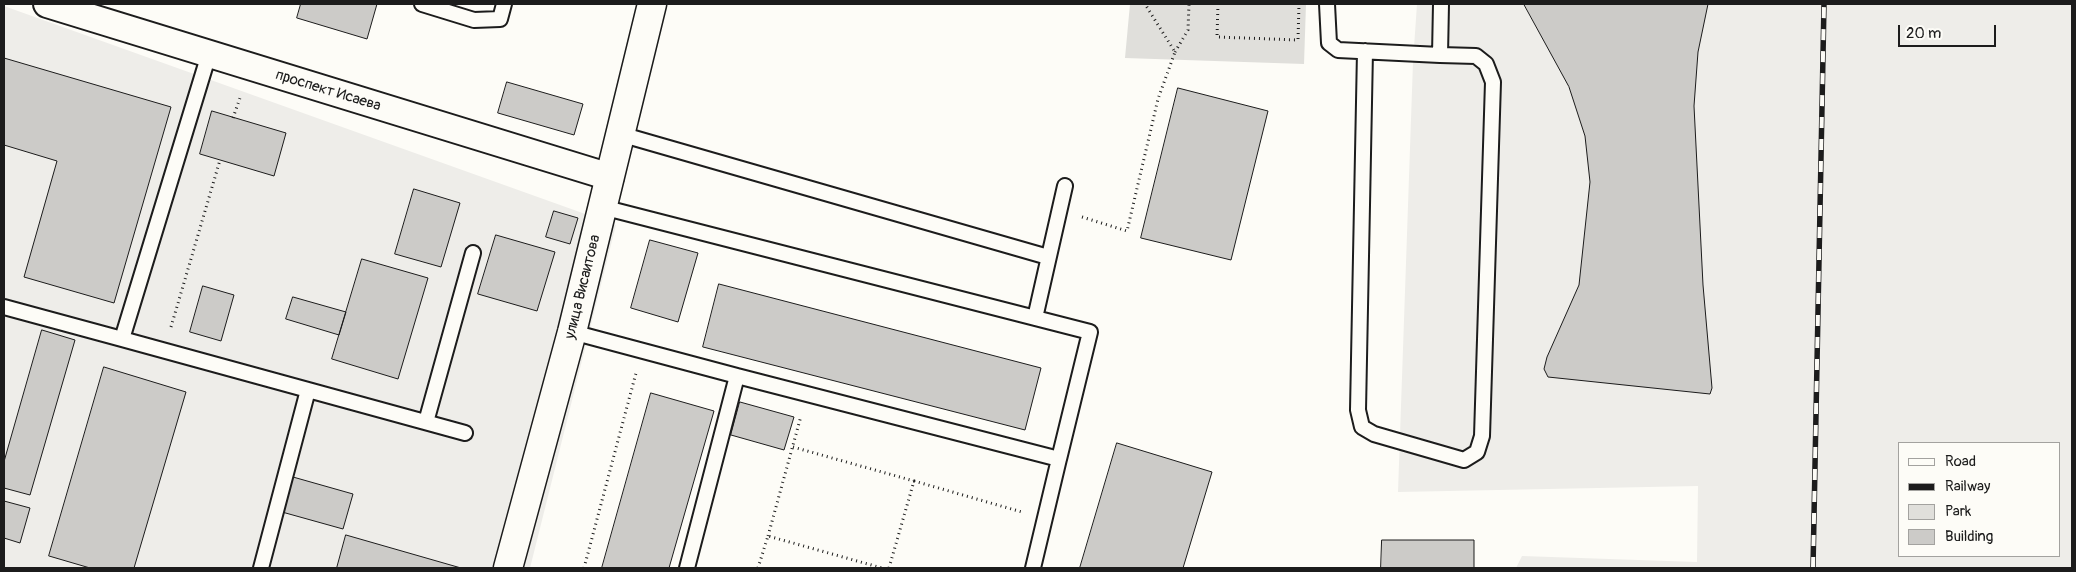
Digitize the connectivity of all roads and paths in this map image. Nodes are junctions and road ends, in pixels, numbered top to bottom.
1 (47, 4) edge
2 (422, 4) edge
3 (504, 4) edge
4 (652, 4) edge
5 (1145, 4) edge
6 (1190, 4) edge
7 (1218, 4) edge
8 (1299, 4) edge
9 (1327, 4) edge
10 (1442, 4) edge
11 (1364, 51) junction
12 (1175, 52) junction
13 (208, 54) junction
14 (1440, 55) junction
15 (620, 134) junction
16 (220, 160) dead end
17 (610, 177) junction
18 (1065, 186) dead end
19 (602, 207) junction
20 (1059, 210) junction
21 (473, 253) dead end
22 (1048, 257) junction
23 (4, 307) edge
24 (1035, 318) junction
25 (572, 332) junction
26 (122, 339) junction
27 (164, 351) junction
28 (642, 351) junction
29 (736, 376) junction
30 (308, 390) junction
31 (807, 395) junction
32 (426, 422) junction
33 (466, 433) dead end
34 (793, 447) junction
35 (1059, 459) junction
36 (914, 481) junction
37 (1045, 518) junction
38 (768, 536) junction
39 (874, 567) edge
40 (261, 568) edge
41 (508, 568) edge
42 (584, 568) edge
43 (687, 568) edge
44 (758, 568) edge
45 (882, 568) edge
46 (889, 568) edge
47 (1033, 568) edge

1 - 13 street, проспект Исаева
2 - 3 lane
4 - 15 main road, улица Висаитова
5 - 12 path
6 - 12 path
7 - 8 path
9 - 11 lane
10 - 14 lane
11 - 14 lane
11 - 14 lane
12 - 20 path
13 - 17 street, проспект Исаева
13 - 26 lane
15 - 17 main road, улица Висаитова
15 - 22 lane
16 - 27 path
17 - 19 main road, улица Висаитова
18 - 20 lane
19 - 24 lane
19 - 25 main road, улица Висаитова
20 - 22 lane
21 - 32 lane
22 - 24 lane
23 - 26 lane
24 - 35 lane
25 - 28 lane
25 - 41 main road, улица Висаитова
26 - 27 lane
27 - 30 lane
28 - 29 lane
28 - 42 path
29 - 31 lane
29 - 43 lane
30 - 32 lane
30 - 40 lane
31 - 34 path
31 - 35 lane
32 - 33 lane
34 - 36 path
34 - 38 path
35 - 37 lane
36 - 37 path
36 - 46 path
37 - 47 lane
38 - 39 path
38 - 44 path
39 - 45 path

